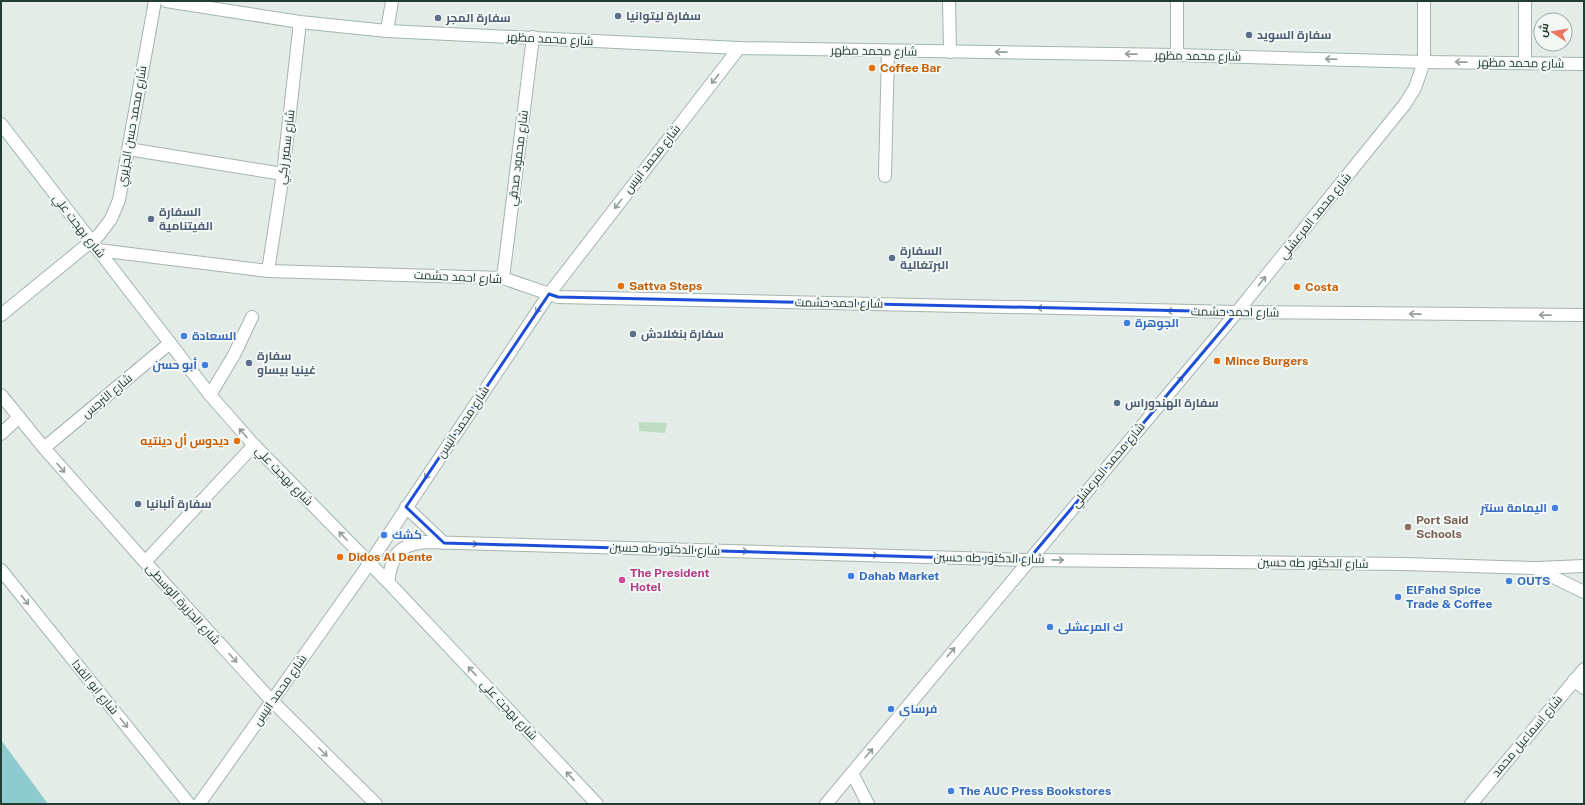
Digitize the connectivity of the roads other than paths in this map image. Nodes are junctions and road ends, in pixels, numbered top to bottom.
1 (155, 1) edge
2 (166, 1) edge
3 (392, 1) edge
4 (949, 1) edge
5 (1177, 1) edge
6 (1424, 1) edge
7 (1525, 1) edge
8 (215, 5) edge
9 (300, 22) junction
10 (387, 31) junction
11 (533, 38) junction
12 (738, 48) junction
13 (888, 51) junction
14 (950, 52) junction
15 (1177, 54) junction
16 (1424, 62) junction
17 (1525, 63) junction
18 (1584, 64) edge
19 (1, 124) edge
20 (128, 149) junction
21 (283, 174) junction
22 (885, 176) dead end
23 (95, 246) junction
24 (268, 271) junction
25 (504, 278) junction
26 (548, 294) junction
27 (1236, 312) junction
28 (1, 315) edge
29 (1584, 316) edge
30 (252, 318) dead end
31 (170, 343) junction
32 (1, 395) edge
33 (210, 395) junction
34 (19, 417) junction
35 (1, 434) edge
36 (254, 445) junction
37 (44, 448) junction
38 (406, 507) junction
39 (444, 543) junction
40 (1028, 560) junction
41 (145, 562) junction
42 (369, 564) junction
43 (1584, 567) edge
44 (1535, 568) junction
45 (1, 570) edge
46 (388, 582) junction
47 (1584, 592) edge
48 (1584, 669) edge
49 (1574, 680) junction
50 (1584, 688) edge
51 (272, 702) junction
52 (852, 773) junction
53 (189, 804) edge
54 (199, 804) edge
55 (376, 804) edge
56 (597, 804) edge
57 (826, 804) edge
58 (868, 804) edge
59 (1471, 804) edge

1 - 20 street, شارع محمد حسن الجزيري
2 - 8 street, شارع محمد مظهر
3 - 10 street
4 - 14 street
5 - 15 street
6 - 16 street, شارع محمد المرعشلي
7 - 17 street
8 - 9 street, شارع محمد مظهر
9 - 10 street, شارع محمد مظهر
9 - 21 street, شارع سمير زكي
10 - 11 street, شارع محمد مظهر
11 - 12 street, شارع محمد مظهر
11 - 25 street, شارع محمود صدقي
12 - 13 street, شارع محمد مظهر
12 -> 26 street, شارع محمد انيس
13 - 14 street, شارع محمد مظهر
13 - 22 street
15 -> 14 street, شارع محمد مظهر
16 -> 15 street, شارع محمد مظهر
17 -> 16 street, شارع محمد مظهر
27 -> 16 street, شارع محمد المرعشلي
17 - 18 street, شارع محمد مظهر
19 - 23 street, شارع بهجت علي
20 - 21 street
20 - 23 street, شارع محمد حسن الجزيري
21 - 24 street, شارع سمير زكي
23 - 24 street, شارع احمد حشمت
23 - 28 street, شارع محمد حسن الجزيري
23 - 31 street, شارع بهجت علي
24 - 25 street, شارع احمد حشمت
25 - 26 street, شارع احمد حشمت
27 -> 26 street, شارع احمد حشمت
26 -> 38 street, شارع محمد انيس
29 -> 27 street, شارع احمد حشمت
40 -> 27 street, شارع محمد المرعشلي
30 - 33 street
31 - 33 street, شارع بهجت علي
31 - 37 street, شارع النرجس
32 - 34 street, شارع الجزيرة الوسطى
36 -> 33 street, شارع بهجت علي
34 - 35 street
34 - 37 street, شارع الجزيرة الوسطى
36 - 41 street
42 -> 36 street, شارع بهجت علي
37 -> 41 street, شارع الجزيرة الوسطى
38 - 39 street
38 - 42 street, شارع محمد انيس
39 -> 40 street, شارع الدكتور طه حسين
39 - 46 street, شارع الدكتور طه حسين
40 -> 44 street, شارع الدكتور طه حسين
52 -> 40 street, شارع محمد المرعشلي
41 -> 51 street, شارع الجزيرة الوسطى
42 - 46 street, شارع بهجت علي
42 - 51 street, شارع محمد انيس
43 - 44 street, شارع الدكتور طه حسين
44 - 47 street, شارع الدكتور طه حسين
45 -> 53 street, شارع ابو الفدا
56 -> 46 street, شارع بهجت علي
48 - 49 street, شارع اسماعيل محمد
49 - 50 street
49 - 59 street, شارع اسماعيل محمد
51 - 54 street, شارع محمد انيس
51 -> 55 street, شارع الجزيرة الوسطى
52 - 57 street, شارع محمد المرعشلي
52 - 58 street

